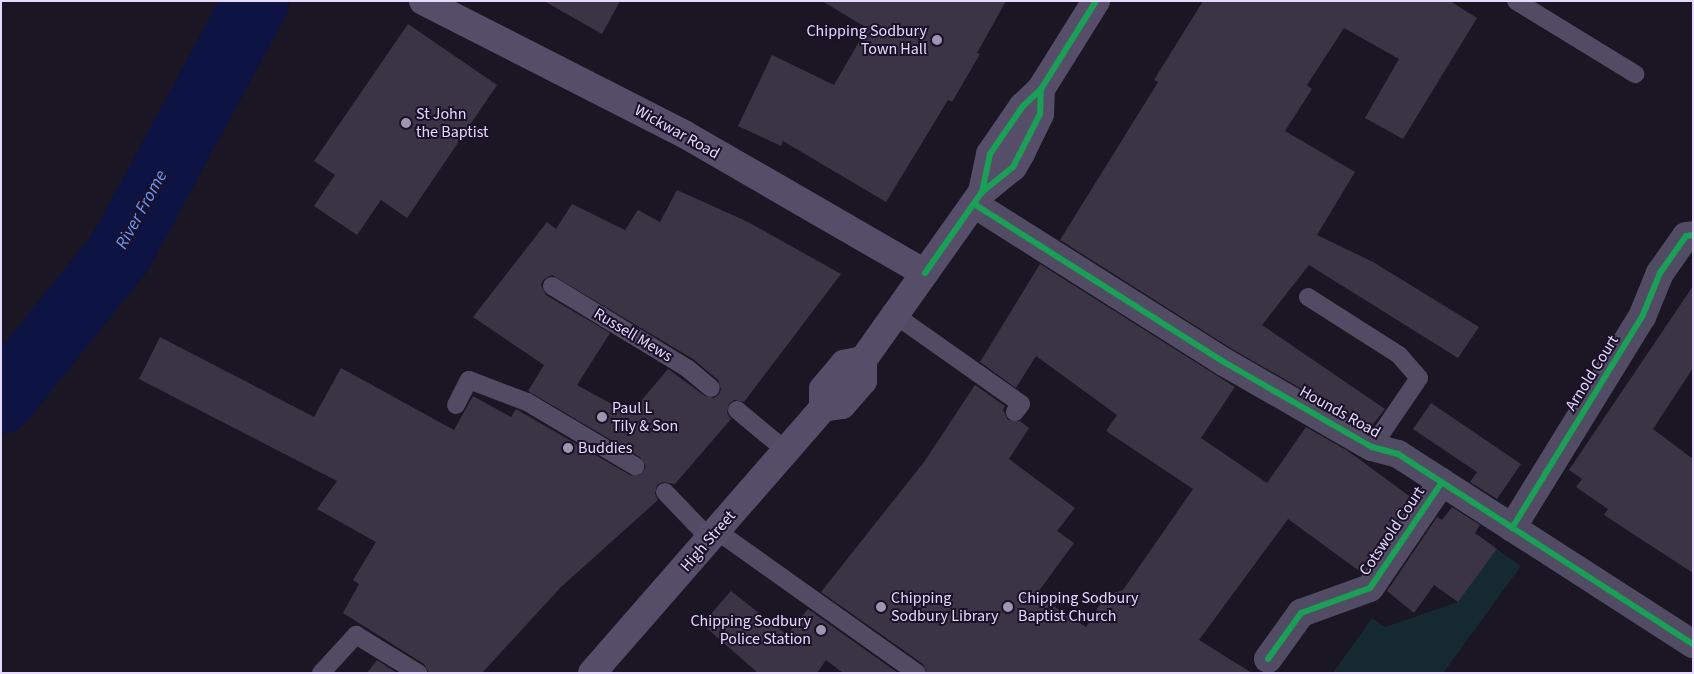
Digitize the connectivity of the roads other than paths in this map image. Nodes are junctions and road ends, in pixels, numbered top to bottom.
1 (423, 1) edge
2 (1096, 1) edge
3 (1516, 1) edge
4 (1635, 74) dead end
5 (978, 198) junction
6 (1693, 235) edge
7 (925, 273) junction
8 (552, 286) dead end
9 (1308, 297) dead end
10 (895, 315) junction
11 (711, 388) dead end
12 (456, 405) dead end
13 (737, 410) dead end
14 (1016, 412) dead end
15 (1372, 447) junction
16 (785, 450) junction
17 (636, 466) dead end
18 (1442, 482) junction
19 (665, 492) dead end
20 (1512, 528) junction
21 (714, 535) junction
22 (1693, 644) edge
23 (1268, 659) dead end
24 (321, 673) edge
25 (418, 673) edge
26 (592, 673) edge
27 (917, 673) edge

1 - 7 main road, Wickwar Road
2 - 5 main road
3 - 4 lane
5 - 7 main road, High Street
5 - 15 street, Hounds Road
6 - 20 street, Arnold Court
7 - 10 main road, High Street
8 - 11 lane, Russell Mews
9 - 15 lane
10 - 14 lane
10 - 16 main road, High Street
12 - 17 lane
13 - 16 lane
15 - 18 street, Hounds Road
16 - 21 main road, High Street
18 - 20 street, Hounds Road
18 - 23 street, Cotswold Court
19 - 21 lane
20 - 22 street, Hounds Road
21 - 26 main road, High Street
21 - 27 lane
24 - 25 lane

